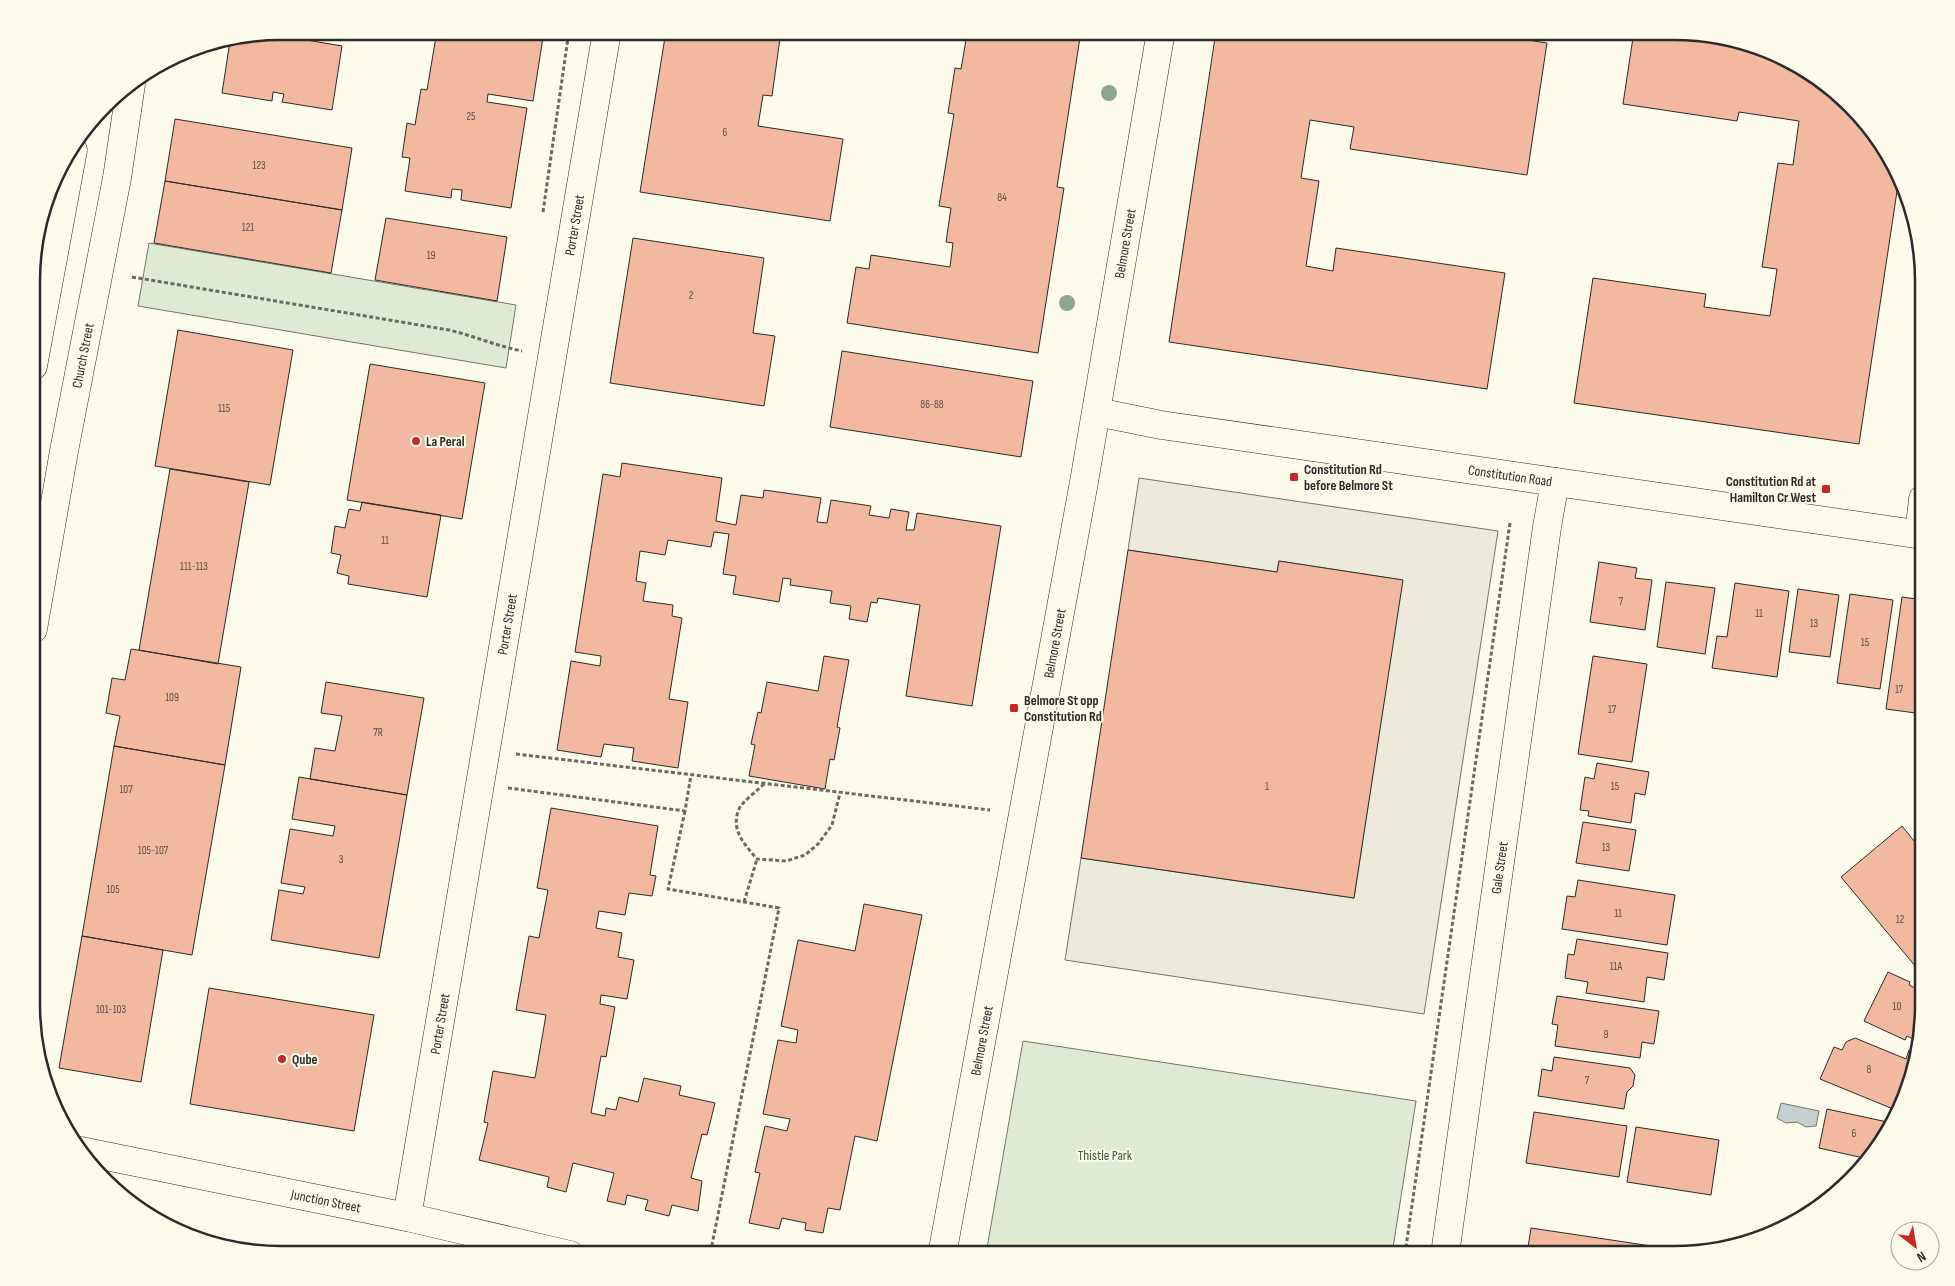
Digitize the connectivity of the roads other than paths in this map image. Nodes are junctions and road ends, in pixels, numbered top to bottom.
1 (605, 40) edge
2 (1159, 40) edge
3 (131, 93) edge
4 (70, 164) edge
5 (40, 328) edge
6 (1096, 412) junction
7 (1555, 482) junction
8 (1915, 534) edge
9 (40, 589) edge
10 (91, 1153) edge
11 (406, 1217) junction
12 (531, 1246) edge
13 (943, 1246) edge
14 (1446, 1246) edge

1 - 11 main road, Porter Street
2 - 6 main road, Belmore Street
3 - 9 main road, Church Street
4 - 5 main road
6 - 7 main road, Constitution Road
6 - 13 main road, Belmore Street
7 - 8 main road, Constitution Road
7 - 14 main road, Gale Street
10 - 11 main road, Junction Street
11 - 12 main road, Junction Street

